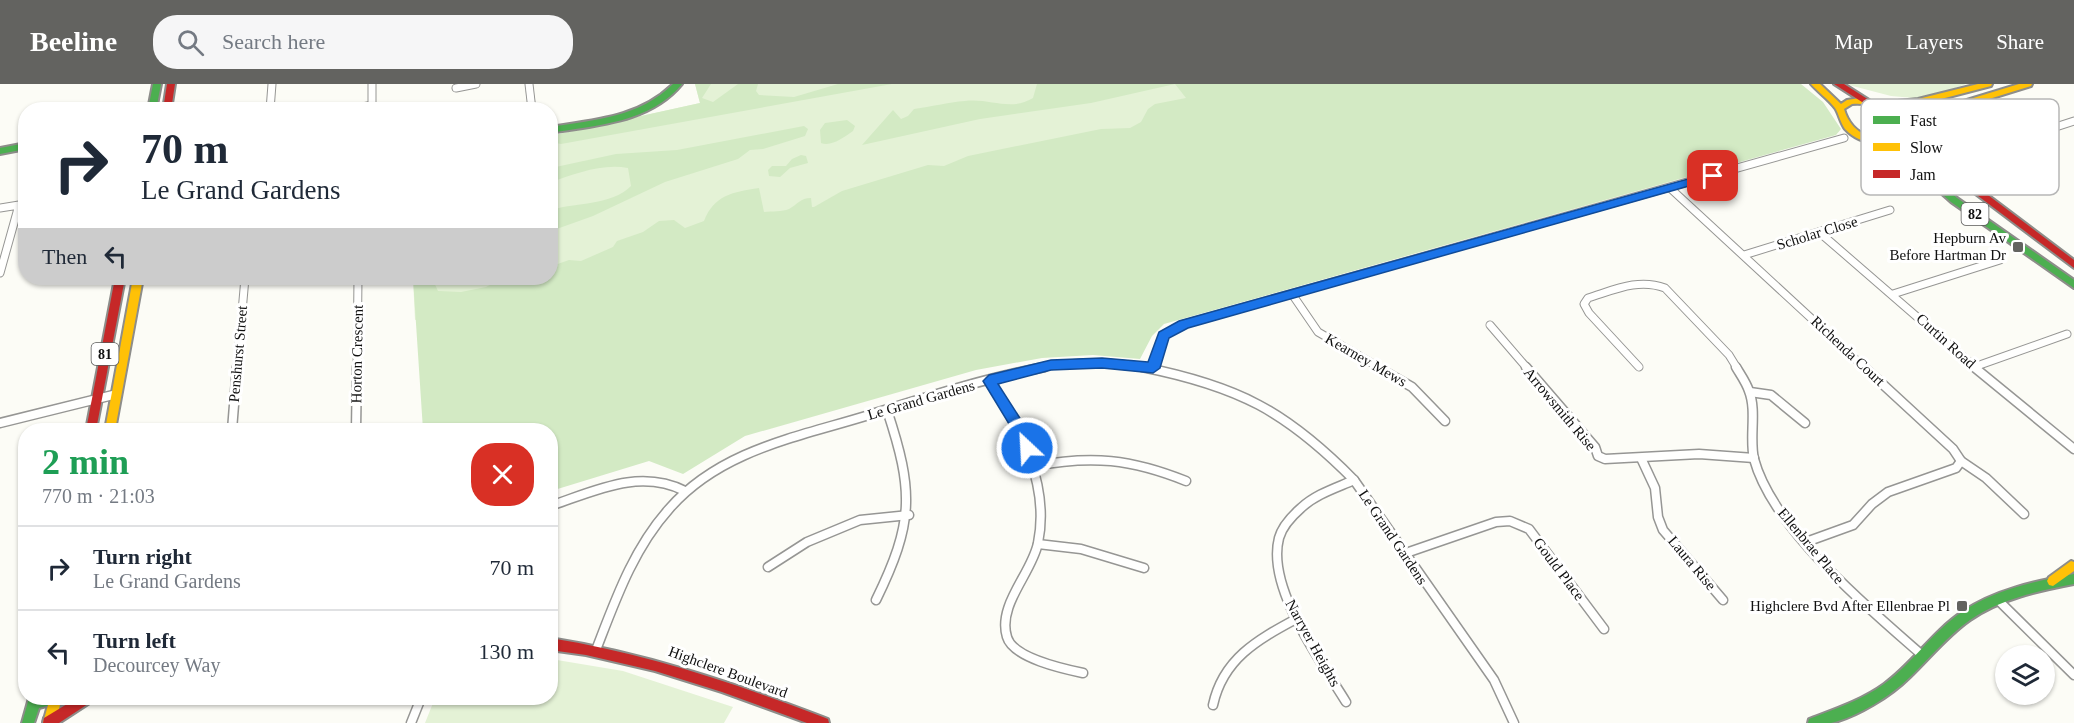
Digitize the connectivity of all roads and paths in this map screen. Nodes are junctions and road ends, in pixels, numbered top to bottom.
1 (157, 84) edge
2 (171, 84) edge
3 (272, 84) edge
4 (372, 84) edge
5 (476, 84) edge
6 (529, 84) edge
7 (673, 84) edge
8 (678, 84) edge
9 (1815, 84) edge
10 (1838, 84) edge
11 (1988, 84) edge
12 (2028, 84) edge
13 (456, 88) dead end
14 (1866, 99) edge
15 (1930, 99) edge
16 (1976, 99) edge
17 (154, 102) edge
18 (168, 102) edge
19 (271, 102) edge
20 (372, 102) edge
21 (531, 102) edge
22 (1861, 102) edge
23 (1840, 108) junction
24 (2074, 121) edge
25 (2059, 125) edge
26 (558, 127) edge
27 (558, 127) edge
28 (1861, 135) edge
29 (1844, 138) dead end
30 (18, 146) edge
31 (0, 149) edge
32 (1670, 188) junction
33 (1948, 195) edge
34 (1982, 195) edge
35 (18, 205) edge
36 (0, 208) edge
37 (18, 209) edge
38 (1890, 210) dead end
39 (1819, 232) junction
40 (1744, 255) junction
41 (2000, 260) dead end
42 (2074, 265) edge
43 (0, 273) edge
44 (119, 285) edge
45 (137, 285) edge
46 (244, 285) edge
47 (358, 285) edge
48 (2074, 285) edge
49 (1292, 294) junction
50 (1893, 294) junction
51 (1490, 325) dead end
52 (2067, 334) dead end
53 (1640, 367) dead end
54 (1974, 367) junction
55 (1153, 368) junction
56 (989, 381) junction
57 (1750, 392) junction
58 (117, 394) junction
59 (96, 399) junction
60 (888, 410) junction
61 (1445, 421) dead end
62 (0, 423) edge
63 (92, 423) edge
64 (111, 423) edge
65 (232, 423) edge
66 (356, 423) edge
67 (1805, 423) dead end
68 (2074, 438) edge
69 (2065, 441) junction
70 (2074, 449) edge
71 (1641, 458) junction
72 (1754, 458) junction
73 (1961, 461) junction
74 (1034, 466) junction
75 (1354, 480) junction
76 (1186, 481) dead end
77 (685, 491) junction
78 (558, 504) edge
79 (2024, 514) dead end
80 (909, 515) junction
81 (1806, 542) junction
82 (1038, 543) junction
83 (1403, 554) junction
84 (2073, 564) edge
85 (768, 567) dead end
86 (1144, 568) dead end
87 (2074, 579) edge
88 (2053, 581) junction
89 (876, 600) dead end
90 (1723, 600) dead end
91 (1998, 600) junction
92 (1296, 619) junction
93 (1604, 628) dead end
94 (558, 645) edge
95 (596, 650) junction
96 (1922, 655) junction
97 (1083, 673) dead end
98 (2074, 675) edge
99 (1346, 702) dead end
100 (33, 705) edge
101 (55, 705) edge
102 (76, 705) edge
103 (418, 705) edge
104 (1213, 705) dead end
105 (49, 722) edge
106 (28, 723) edge
107 (411, 723) edge
108 (823, 723) edge
109 (1514, 723) edge
110 (1814, 723) edge

1 - 17 main road
2 - 18 main road
3 - 19 street
4 - 20 street
5 - 13 street
6 - 21 street
7 - 26 main road
8 - 27 main road
9 - 23 main road, 82
10 - 14 main road, 82
11 - 15 main road
12 - 16 main road
22 - 23 main road
23 - 28 main road, 82
24 - 25 street
29 - 32 street
30 - 31 main road
32 - 40 street, Richenda Court
32 - 49 street
33 - 48 main road, 82
34 - 42 main road, 82
35 - 36 street
37 - 43 street
38 - 39 street, Scholar Close
39 - 40 street, Scholar Close
39 - 50 street, Curtin Road
40 - 73 street, Richenda Court
41 - 50 street
44 - 59 main road, 81
45 - 58 main road, 81
46 - 65 street, Penshurst Street
47 - 66 street, Horton Crescent
49 - 55 street
49 - 61 street, Kearney Mews
50 - 54 street, Curtin Road
51 - 71 street, Arrowsmith Rise
52 - 54 street
53 - 57 street, Ellenbrae Place
54 - 69 street, Curtin Road
55 - 56 street, Le Grand Gardens
55 - 75 street, Le Grand Gardens
56 - 60 street, Le Grand Gardens
56 - 74 street
57 - 67 street
57 - 72 street, Ellenbrae Place
58 - 59 street
58 - 64 main road, 81
59 - 62 street
59 - 63 main road, 81
60 - 77 street, Le Grand Gardens
60 - 80 street
68 - 69 street
69 - 70 street, Curtin Road
71 - 72 street, Arrowsmith Rise
71 - 90 street, Laura Rise
72 - 81 street, Ellenbrae Place
73 - 79 street, Richenda Court
73 - 81 street
74 - 76 street
74 - 82 street
75 - 83 street, Le Grand Gardens
75 - 92 street, Narryer Heights
77 - 78 street
77 - 95 street, Le Grand Gardens
80 - 85 street
80 - 89 street
81 - 96 street, Ellenbrae Place
82 - 86 street
82 - 97 street
83 - 93 street, Gould Place
83 - 109 street, Le Grand Gardens
84 - 88 main road
87 - 88 main road
88 - 91 main road
91 - 96 main road
91 - 98 street
92 - 99 street, Narryer Heights
92 - 104 street
94 - 95 main road, Highclere Boulevard
95 - 108 main road, Highclere Boulevard
96 - 110 main road
100 - 106 main road
101 - 105 main road
102 - 105 main road
103 - 107 street

